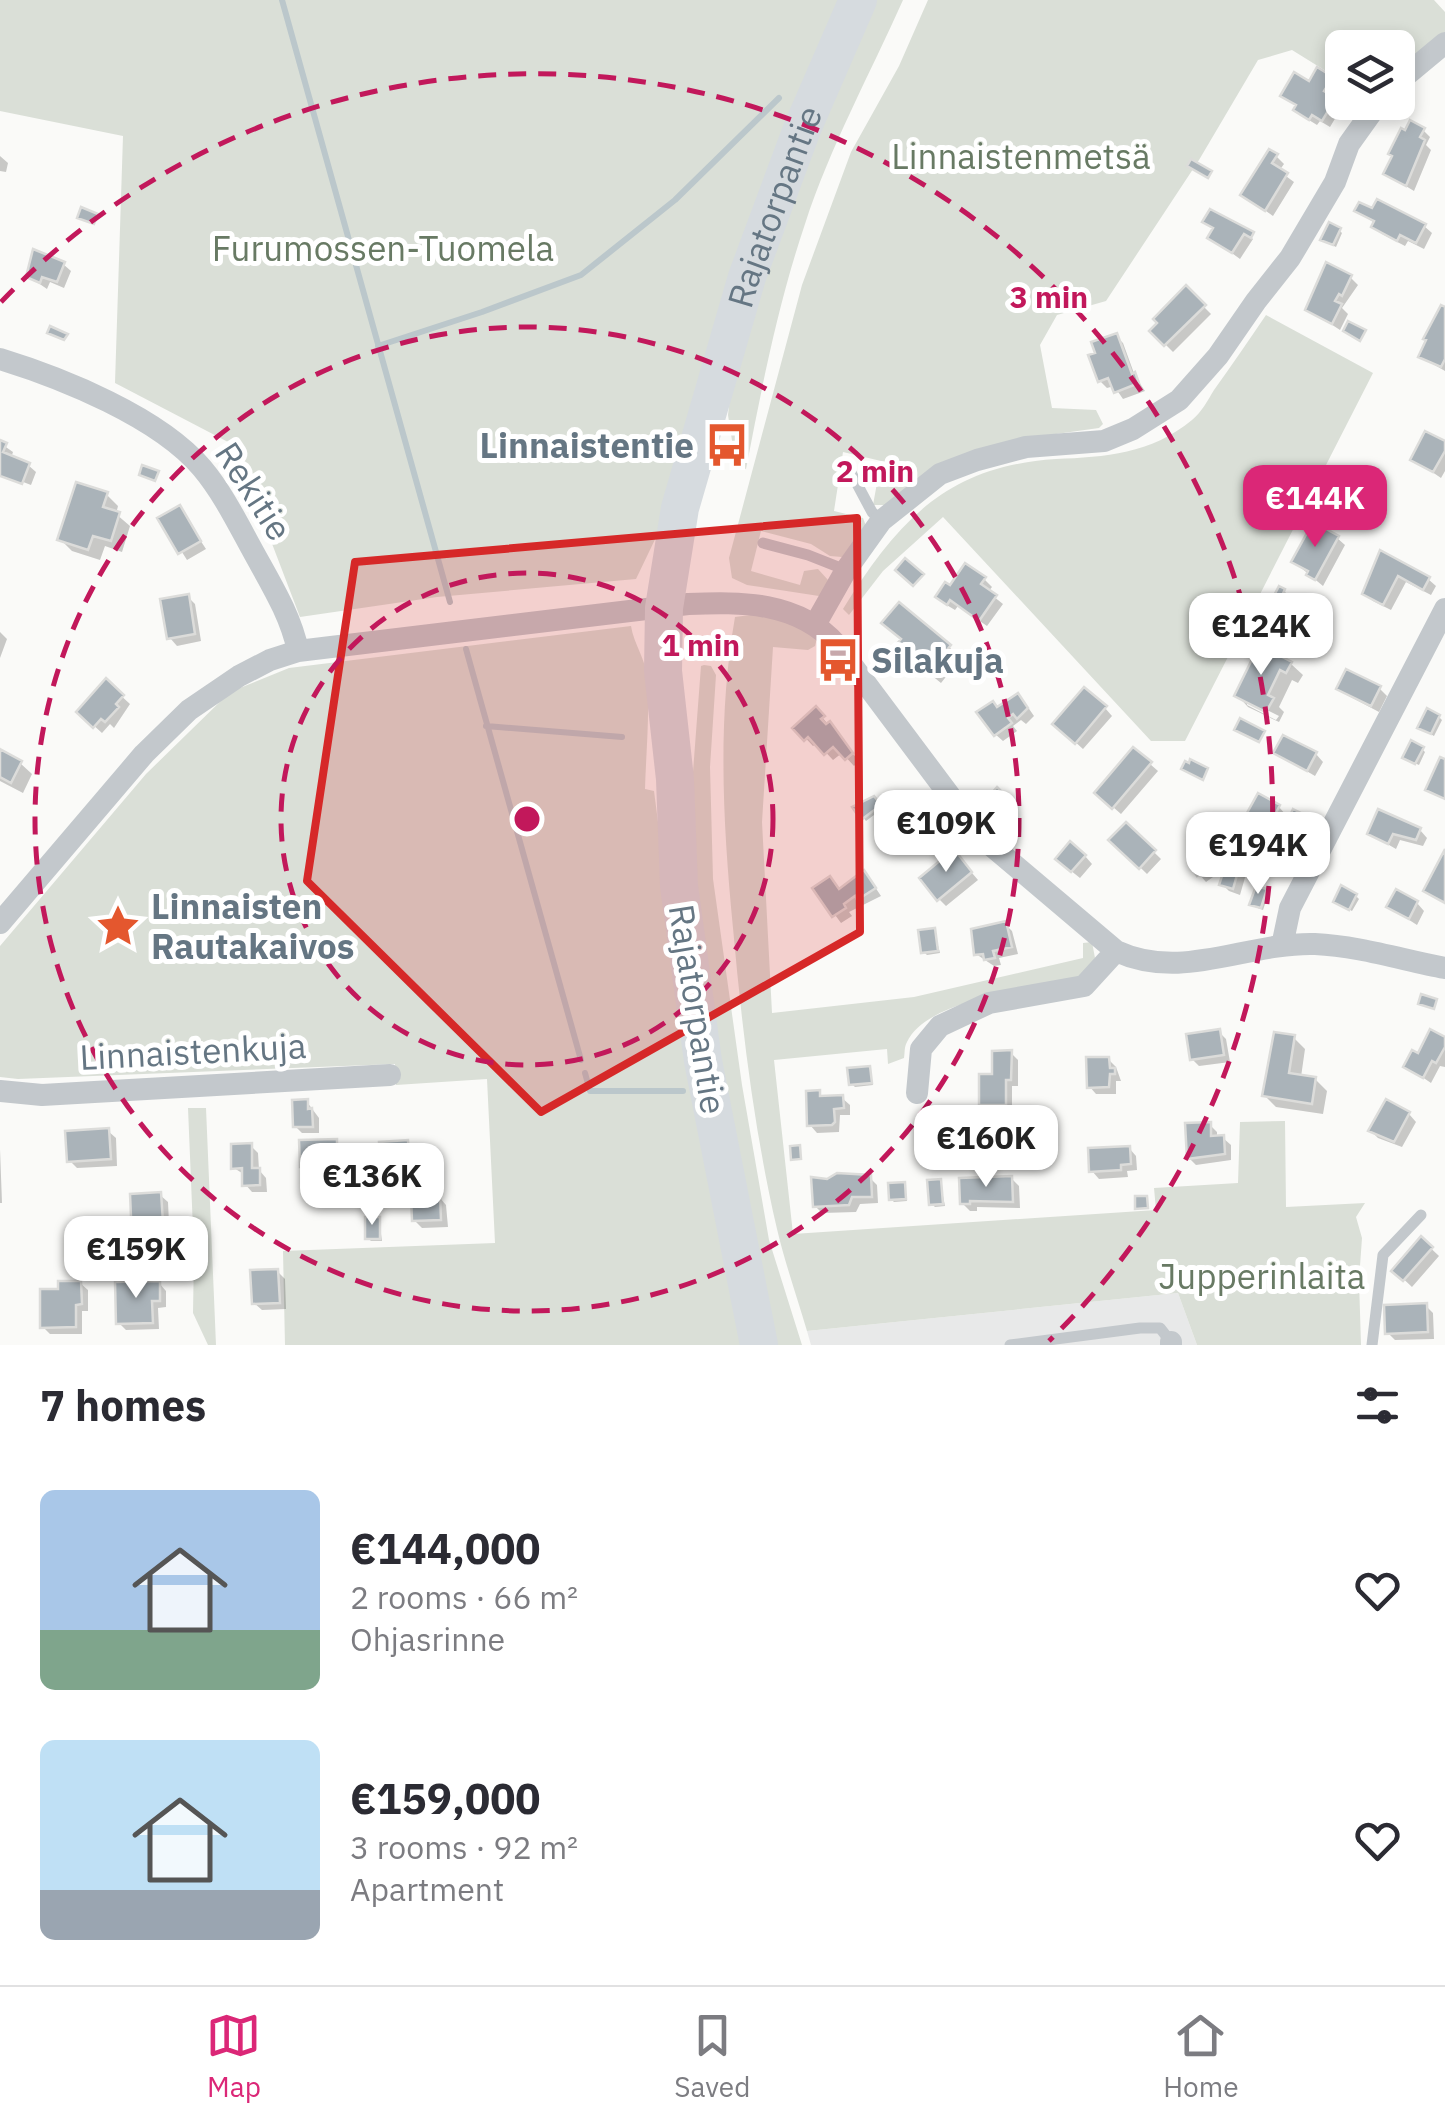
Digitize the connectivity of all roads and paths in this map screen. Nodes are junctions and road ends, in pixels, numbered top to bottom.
1 (858, 0) edge
2 (1445, 43) edge
3 (1415, 68) edge
4 (1367, 120) edge
5 (0, 358) edge
6 (848, 467) dead end
7 (881, 520) junction
8 (763, 544) dead end
9 (846, 570) junction
10 (676, 606) junction
11 (1445, 609) edge
12 (816, 623) junction
13 (298, 651) junction
14 (0, 924) edge
15 (1282, 946) junction
16 (1116, 951) junction
17 (1445, 968) edge
18 (390, 1075) dead end
19 (0, 1091) edge
20 (917, 1093) dead end
21 (1421, 1215) dead end
22 (1092, 1339) edge
23 (1045, 1342) edge
24 (1171, 1343) edge
25 (759, 1345) edge
26 (1010, 1345) edge
27 (1372, 1345) edge

1 - 10 main road, Rajatorpantie
2 - 3 street
4 - 7 street
5 - 13 street, Rekitie
6 - 7 lane
7 - 9 street
8 - 9 lane
9 - 12 street
10 - 12 street
10 - 13 street
10 - 25 main road, Rajatorpantie
11 - 15 street
12 - 16 street
13 - 14 street
15 - 16 street
15 - 17 street
16 - 20 street
18 - 19 street, Linnaistenkuja
21 - 27 lane
22 - 23 lane
22 - 24 lane
23 - 26 lane

